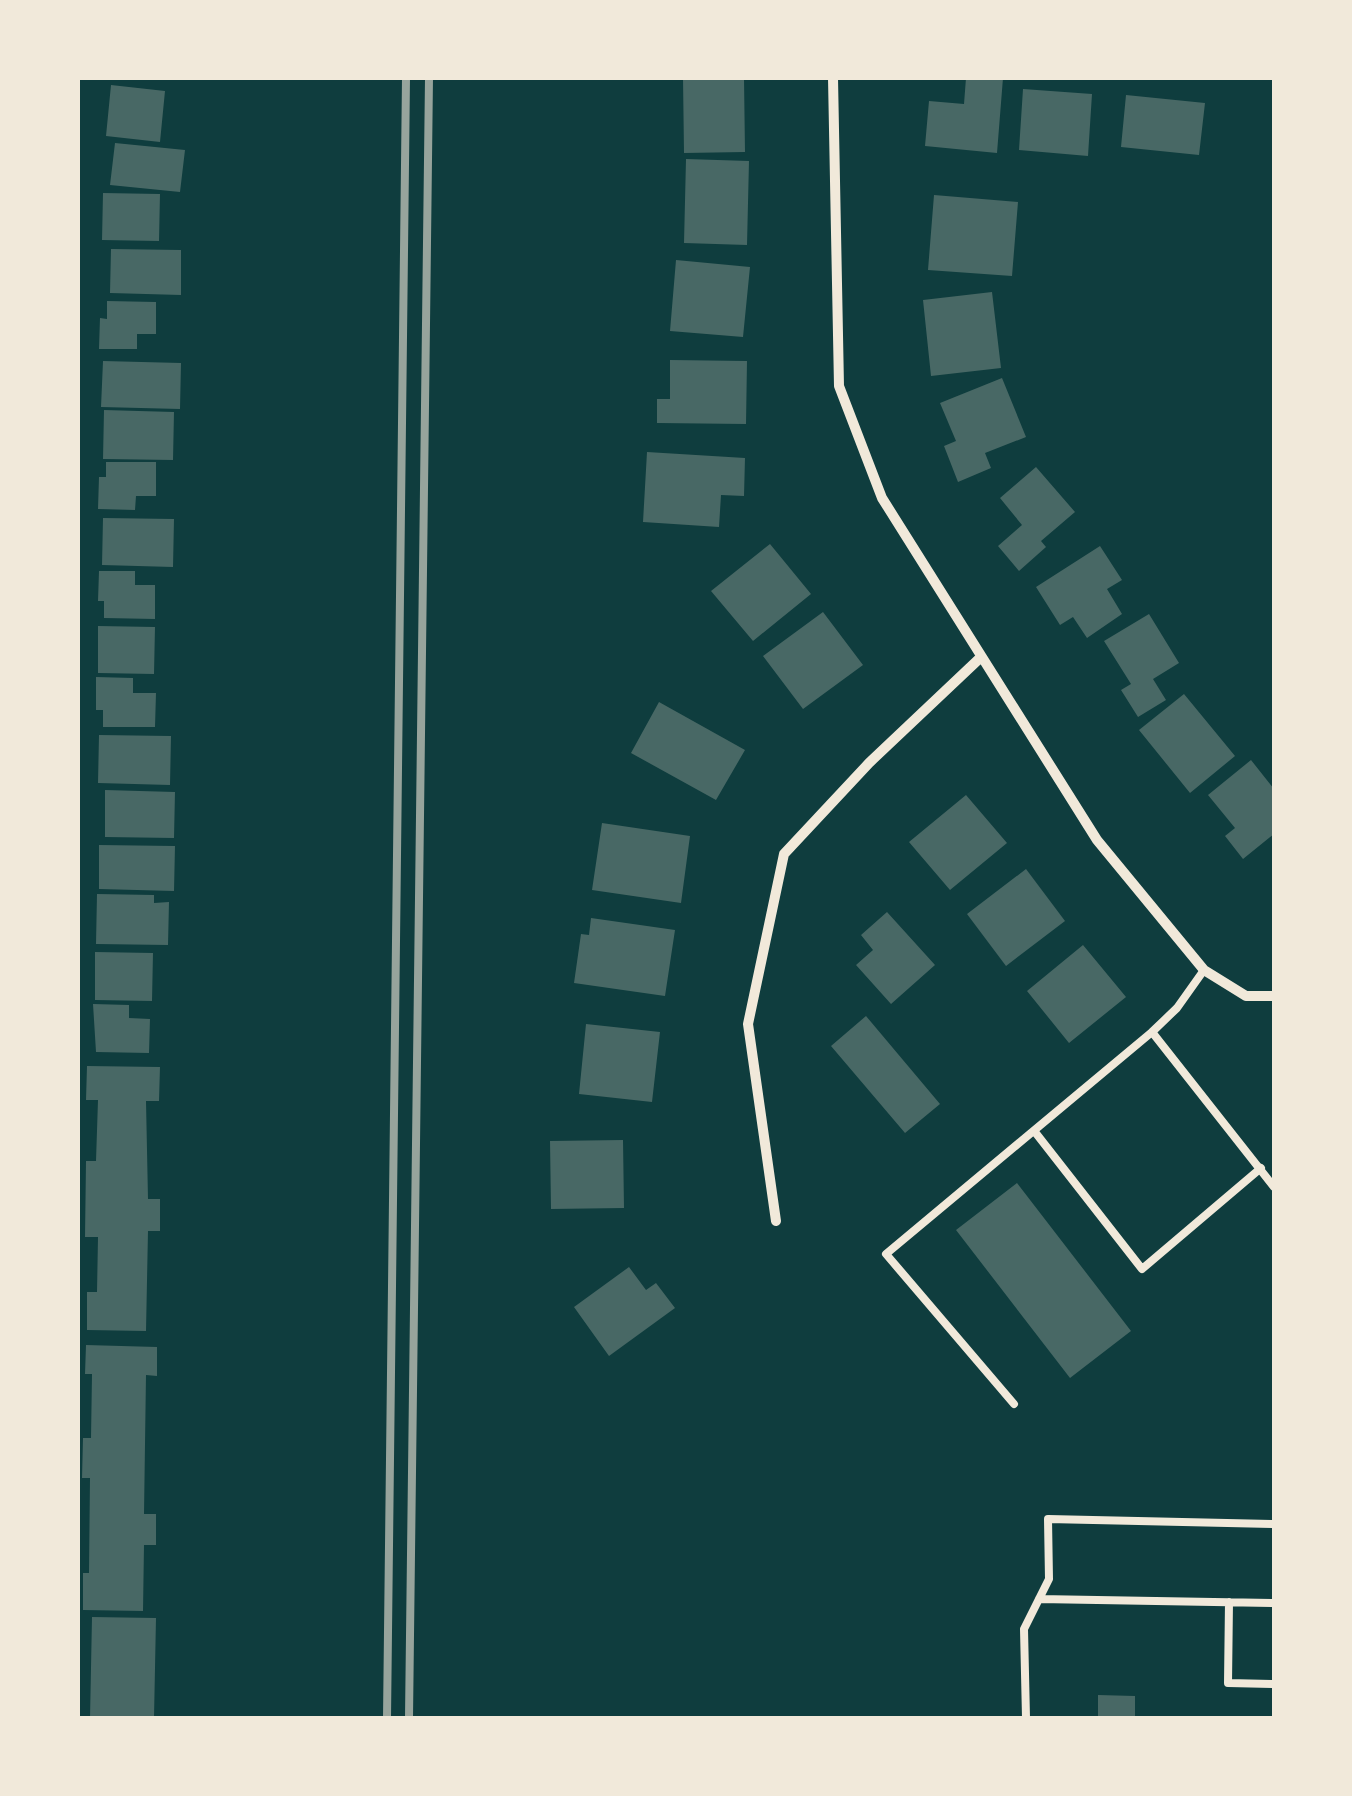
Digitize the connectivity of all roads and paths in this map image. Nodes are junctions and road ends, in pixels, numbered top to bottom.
1 (833, 78) edge
2 (980, 658) junction
3 (1204, 970) junction
4 (1274, 996) edge
5 (1152, 1032) junction
6 (1035, 1132) junction
7 (1261, 1168) junction
8 (1274, 1187) edge
9 (776, 1221) dead end
10 (1014, 1404) dead end
11 (1274, 1524) edge
12 (1040, 1599) junction
13 (1229, 1602) junction
14 (1274, 1603) edge
15 (1274, 1684) edge
16 (1026, 1718) edge

1 - 2 street
2 - 3 street
2 - 9 street
3 - 4 street
3 - 5 lane
5 - 6 lane
5 - 7 lane
6 - 7 lane
6 - 10 lane
7 - 8 lane
11 - 12 lane
12 - 13 lane
12 - 16 lane
13 - 14 lane
13 - 15 lane

